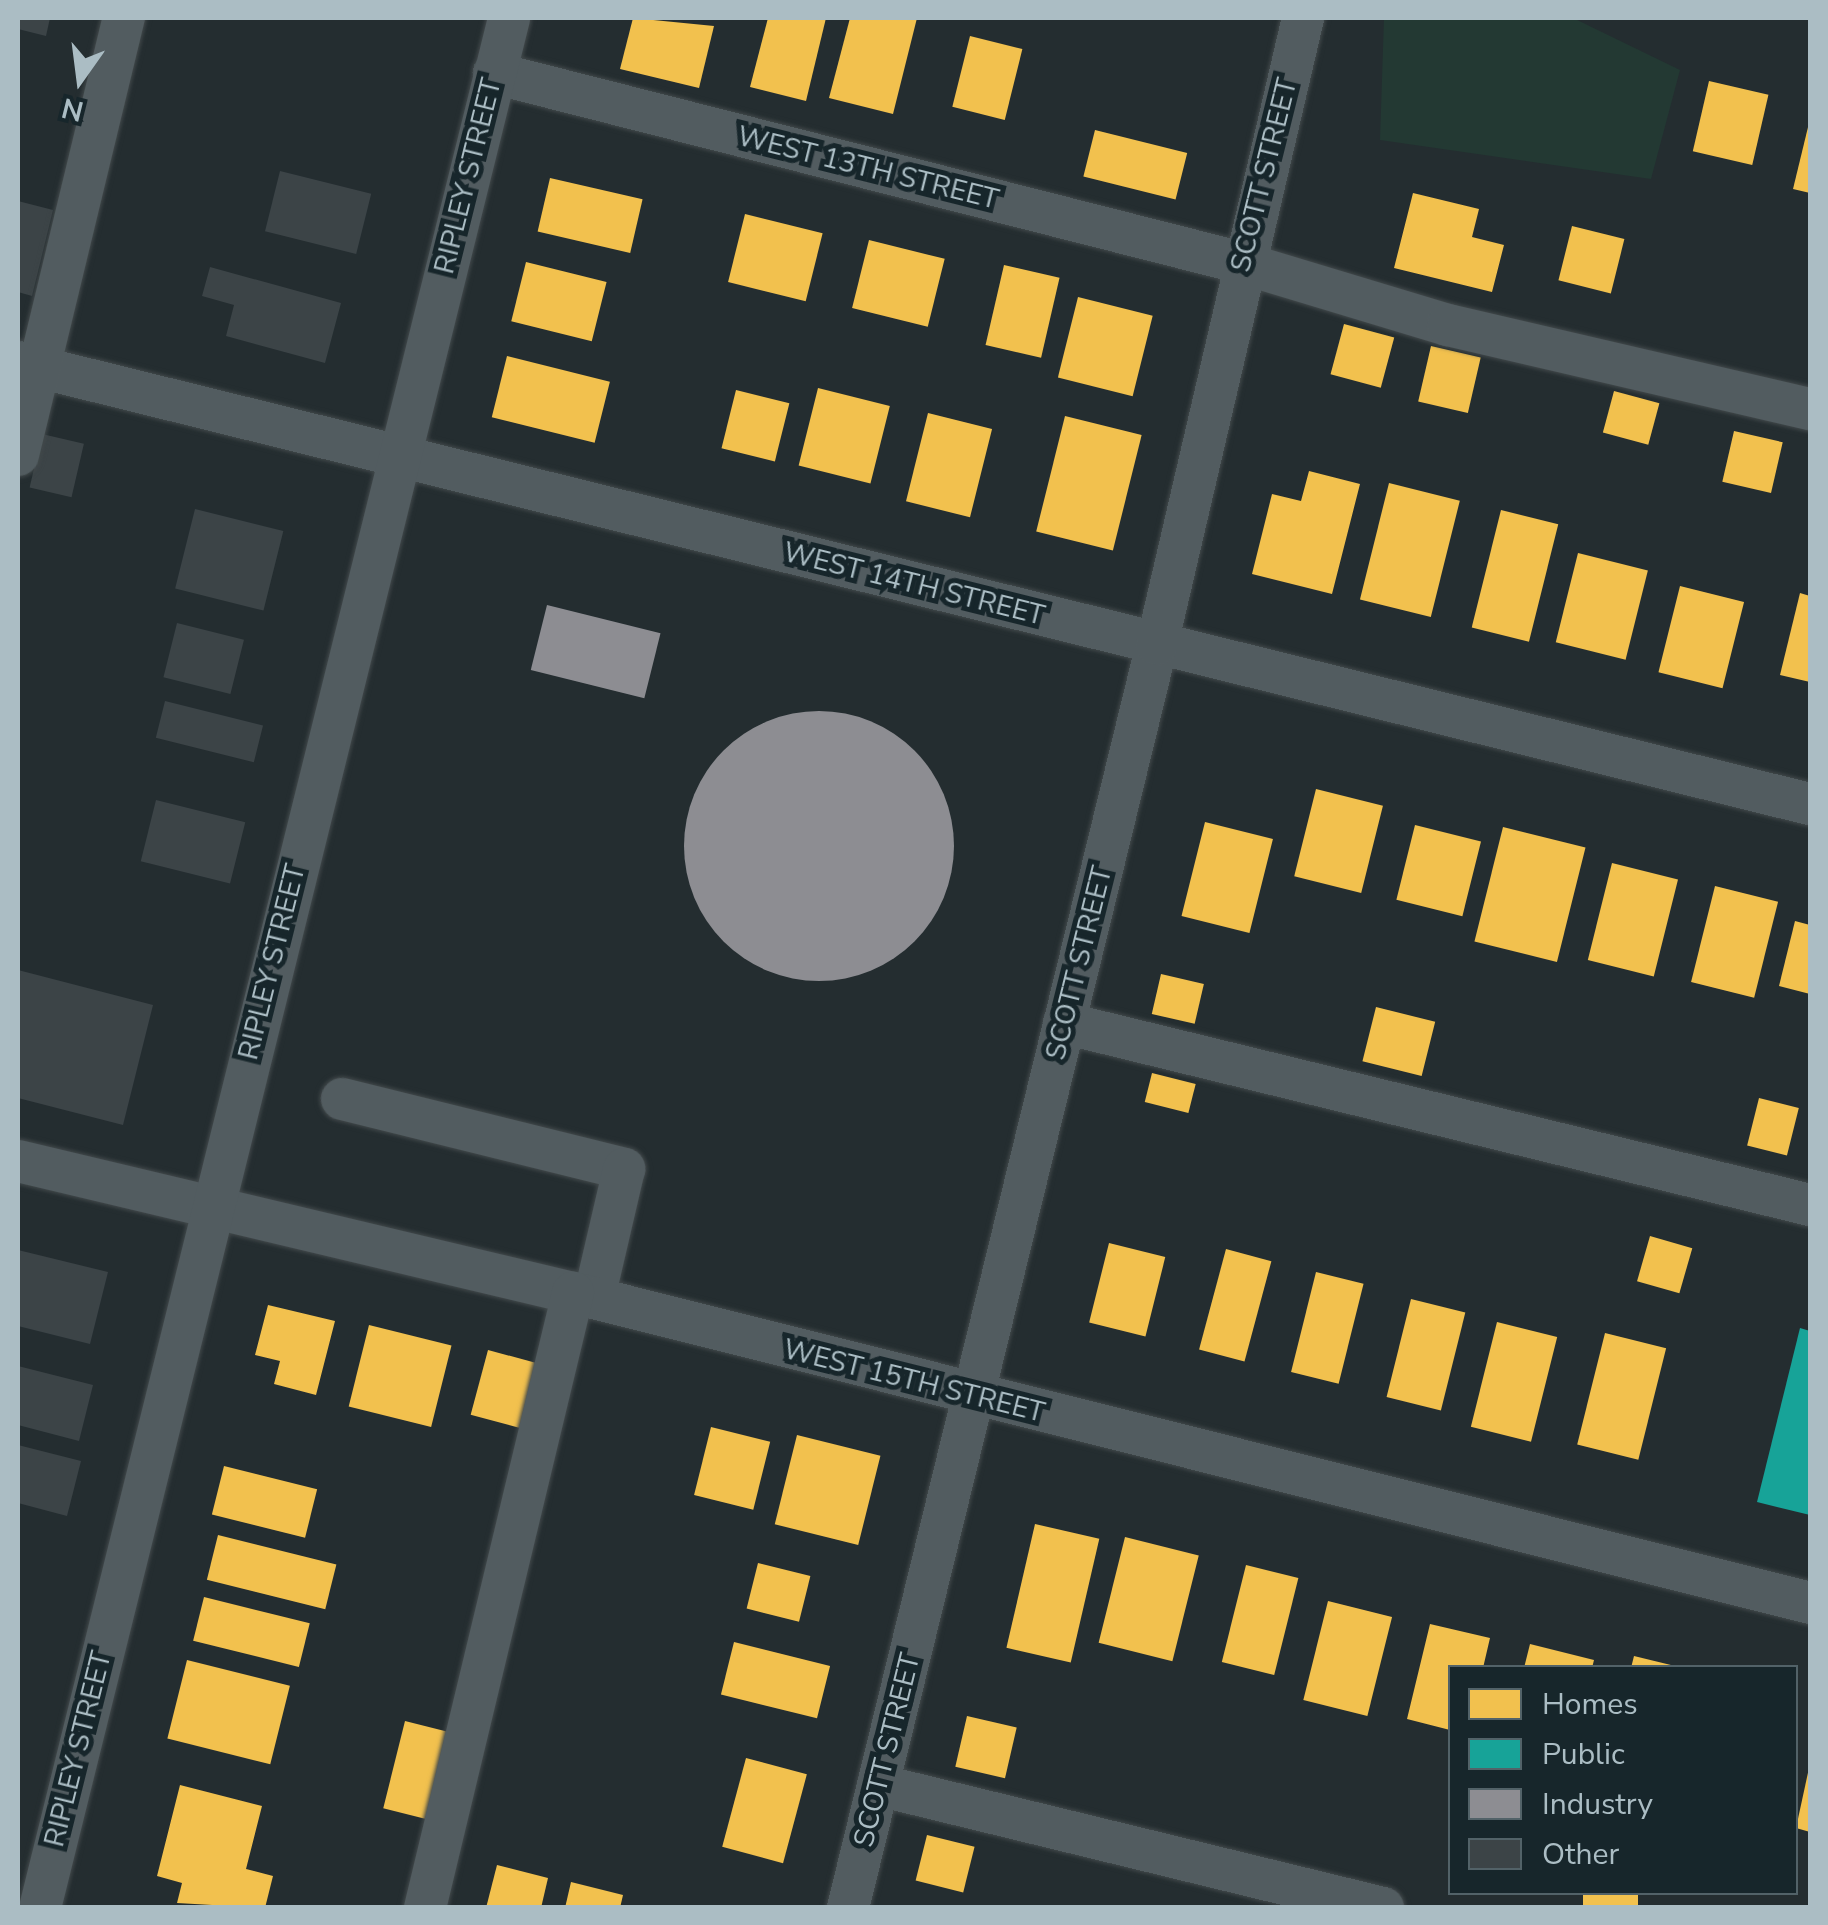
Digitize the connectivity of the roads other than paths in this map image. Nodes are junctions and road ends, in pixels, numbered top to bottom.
1 (124, 18) edge
2 (508, 18) edge
3 (1303, 18) edge
4 (494, 73) junction
5 (1242, 264) junction
6 (28, 365) edge
7 (1810, 409) edge
8 (18, 455) edge
9 (398, 455) junction
10 (1158, 644) junction
11 (1810, 804) edge
12 (1064, 1023) junction
13 (342, 1099) dead end
14 (18, 1161) edge
15 (1810, 1205) edge
16 (212, 1206) junction
17 (584, 1296) junction
18 (973, 1398) junction
19 (1810, 1603) edge
20 (878, 1785) junction
21 (40, 1908) edge
22 (425, 1908) edge
23 (848, 1908) edge
24 (1383, 1908) edge

1 - 6 street
2 - 4 street, RIPLEY STREET
3 - 5 street, SCOTT STREET
4 - 5 street, WEST 13TH STREET
4 - 9 street, RIPLEY STREET
5 - 7 street, WEST 13TH STREET
5 - 10 street, SCOTT STREET
6 - 8 street
6 - 9 street, WEST 14TH STREET
9 - 10 street, WEST 14TH STREET
9 - 16 street, RIPLEY STREET
10 - 11 street, WEST 14TH STREET
10 - 12 street, SCOTT STREET
12 - 15 street
12 - 18 street, SCOTT STREET
13 - 17 street
14 - 16 street, WEST 15TH STREET
16 - 17 street, WEST 15TH STREET
16 - 21 street, RIPLEY STREET
17 - 18 street, WEST 15TH STREET
17 - 22 street
18 - 19 street, WEST 15TH STREET
18 - 20 street, SCOTT STREET
20 - 23 street, SCOTT STREET
20 - 24 street

